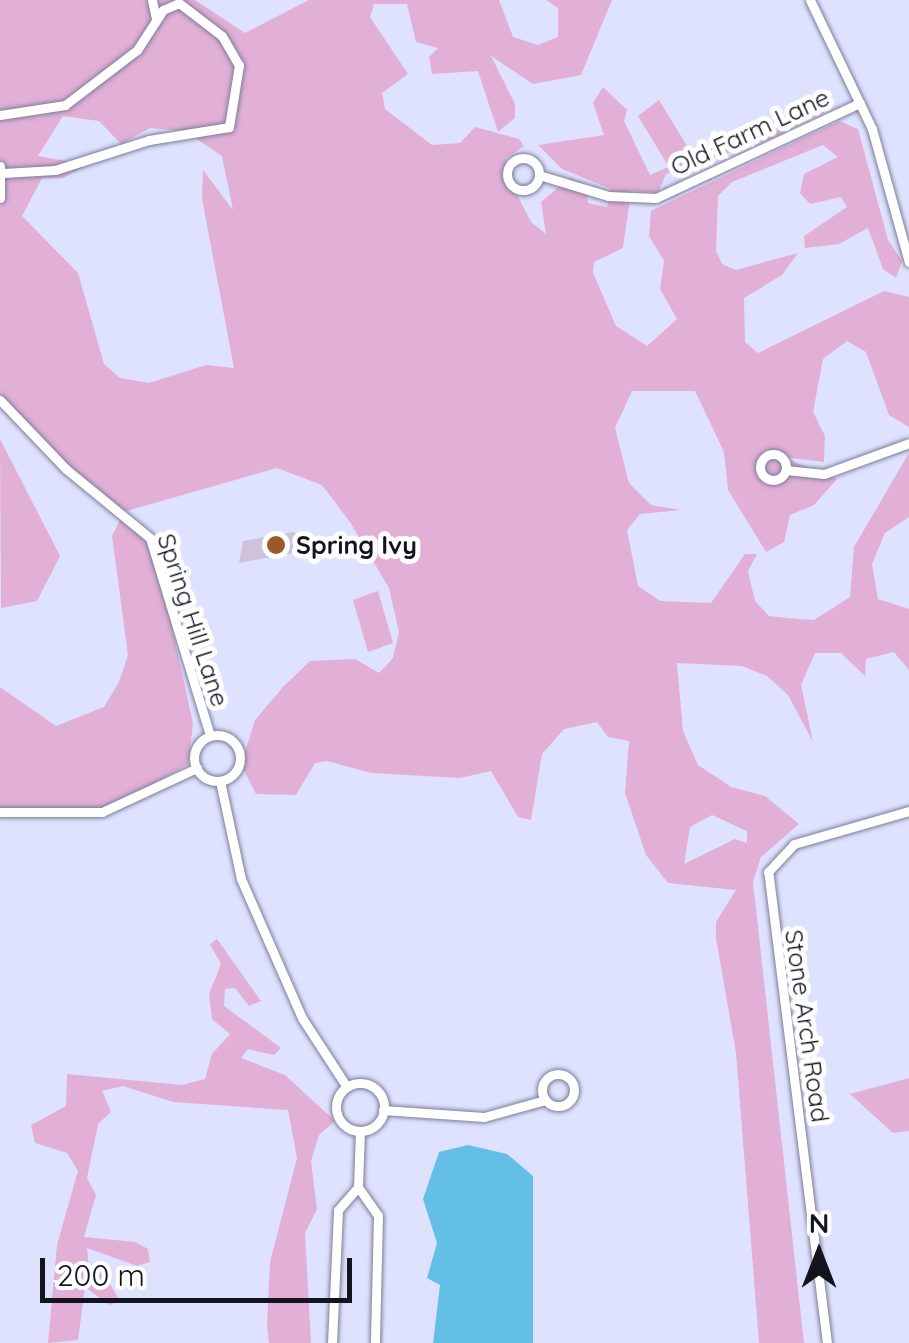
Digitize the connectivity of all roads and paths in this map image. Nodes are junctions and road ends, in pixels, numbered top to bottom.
1 (152, 0) edge
2 (810, 0) edge
3 (176, 2) edge
4 (156, 18) junction
5 (860, 103) junction
6 (0, 116) edge
7 (1, 170) edge
8 (539, 176) dead end
9 (0, 198) edge
10 (909, 262) edge
11 (0, 400) edge
12 (909, 444) edge
13 (786, 470) dead end
14 (210, 736) junction
15 (196, 768) junction
16 (220, 780) junction
17 (909, 811) edge
18 (0, 812) edge
19 (347, 1087) junction
20 (544, 1100) dead end
21 (384, 1110) junction
22 (360, 1131) junction
23 (358, 1187) junction
24 (332, 1343) edge
25 (375, 1343) edge
26 (827, 1343) edge

1 - 4 street
2 - 5 street
3 - 4 street
3 - 7 street
4 - 6 street
5 - 8 street, Old Farm Lane
5 - 10 street
7 - 9 street
11 - 14 street, Spring Hill Lane
12 - 13 street
14 - 15 street, Spring Hill Lane
14 - 16 street, Spring Hill Lane
15 - 16 street
15 - 18 street
16 - 19 street, Spring Hill Lane
17 - 26 street, Stone Arch Road
19 - 21 street
19 - 22 street
20 - 21 street
21 - 22 street
22 - 23 street
23 - 24 street
23 - 25 street

